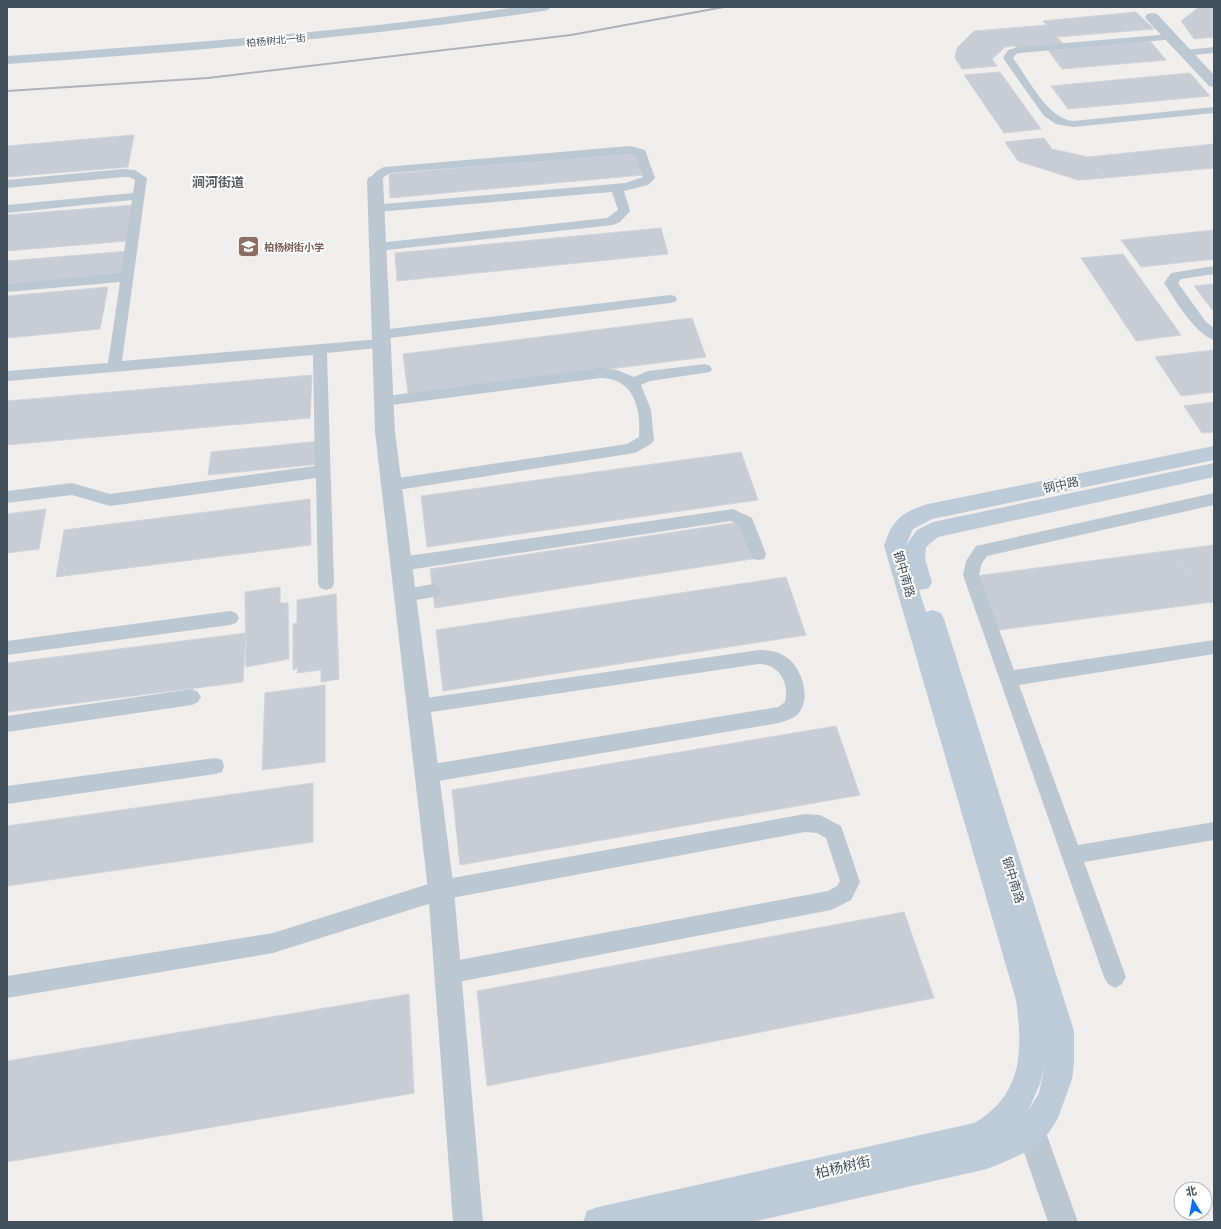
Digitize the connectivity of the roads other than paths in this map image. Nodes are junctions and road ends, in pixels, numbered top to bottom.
1 (513, 7) edge
2 (543, 7) edge
3 (1152, 17) dead end
4 (1171, 38) junction
5 (1214, 50) edge
6 (1185, 53) junction
7 (7, 56) edge
8 (7, 60) edge
9 (1214, 84) edge
10 (1214, 110) edge
11 (375, 180) joint
12 (7, 184) edge
13 (617, 188) junction
14 (138, 196) junction
15 (376, 208) junction
16 (7, 209) edge
17 (378, 247) junction
18 (127, 269) junction
19 (1214, 270) edge
20 (7, 288) edge
21 (670, 299) dead end
22 (1214, 335) edge
23 (381, 339) junction
24 (320, 349) junction
25 (114, 367) junction
26 (705, 368) dead end
27 (7, 376) edge
28 (632, 383) junction
29 (384, 401) junction
30 (1214, 453) edge
31 (1214, 470) edge
32 (323, 471) junction
33 (391, 485) junction
34 (7, 497) edge
35 (1214, 499) edge
36 (916, 528) junction
37 (758, 554) dead end
38 (401, 564) junction
39 (326, 583) dead end
40 (433, 591) dead end
41 (405, 595) junction
42 (230, 618) dead end
43 (1214, 646) edge
44 (7, 648) edge
45 (1007, 679) junction
46 (192, 697) dead end
47 (418, 706) junction
48 (7, 724) edge
49 (215, 766) dead end
50 (427, 774) junction
51 (7, 795) edge
52 (1214, 831) edge
53 (1073, 855) junction
54 (441, 890) junction
55 (448, 973) junction
56 (1115, 977) dead end
57 (7, 987) edge
58 (1034, 1046) joint
59 (1032, 1129) junction
60 (468, 1222) edge
61 (598, 1222) edge
62 (684, 1222) edge
63 (1063, 1222) edge

1 - 7 street, 柏杨树北一街
2 - 8 street, 柏杨树北一街
3 - 4 street
4 - 6 street
4 - 10 lane
5 - 6 lane
6 - 9 street
11 - 13 lane
11 - 15 street
12 - 14 lane
13 - 15 lane
13 - 17 lane
14 - 16 lane
14 - 18 lane
15 - 17 street
17 - 23 street
18 - 20 lane
18 - 25 lane
19 - 22 lane
21 - 23 lane
23 - 24 lane
23 - 29 street
24 - 25 lane
24 - 32 lane
25 - 27 lane
26 - 28 lane
28 - 29 lane
28 - 33 lane
29 - 33 street
30 - 36 street, 钢中路
31 - 36 street, 钢中路
32 - 34 lane
32 - 39 lane
33 - 38 street
35 - 45 lane
36 - 58 street, 钢中南路
36 - 59 street, 钢中南路
37 - 38 lane
38 - 41 street
40 - 41 lane
41 - 47 street
42 - 44 lane
43 - 45 lane
45 - 53 lane
46 - 48 lane
47 - 50 street
47 - 50 lane
49 - 51 lane
50 - 54 street
52 - 53 lane
53 - 56 lane
54 - 55 street
54 - 55 lane
54 - 57 lane
55 - 60 street
58 - 61 street, 柏杨树街
59 - 62 street, 柏杨树街
59 - 63 street

